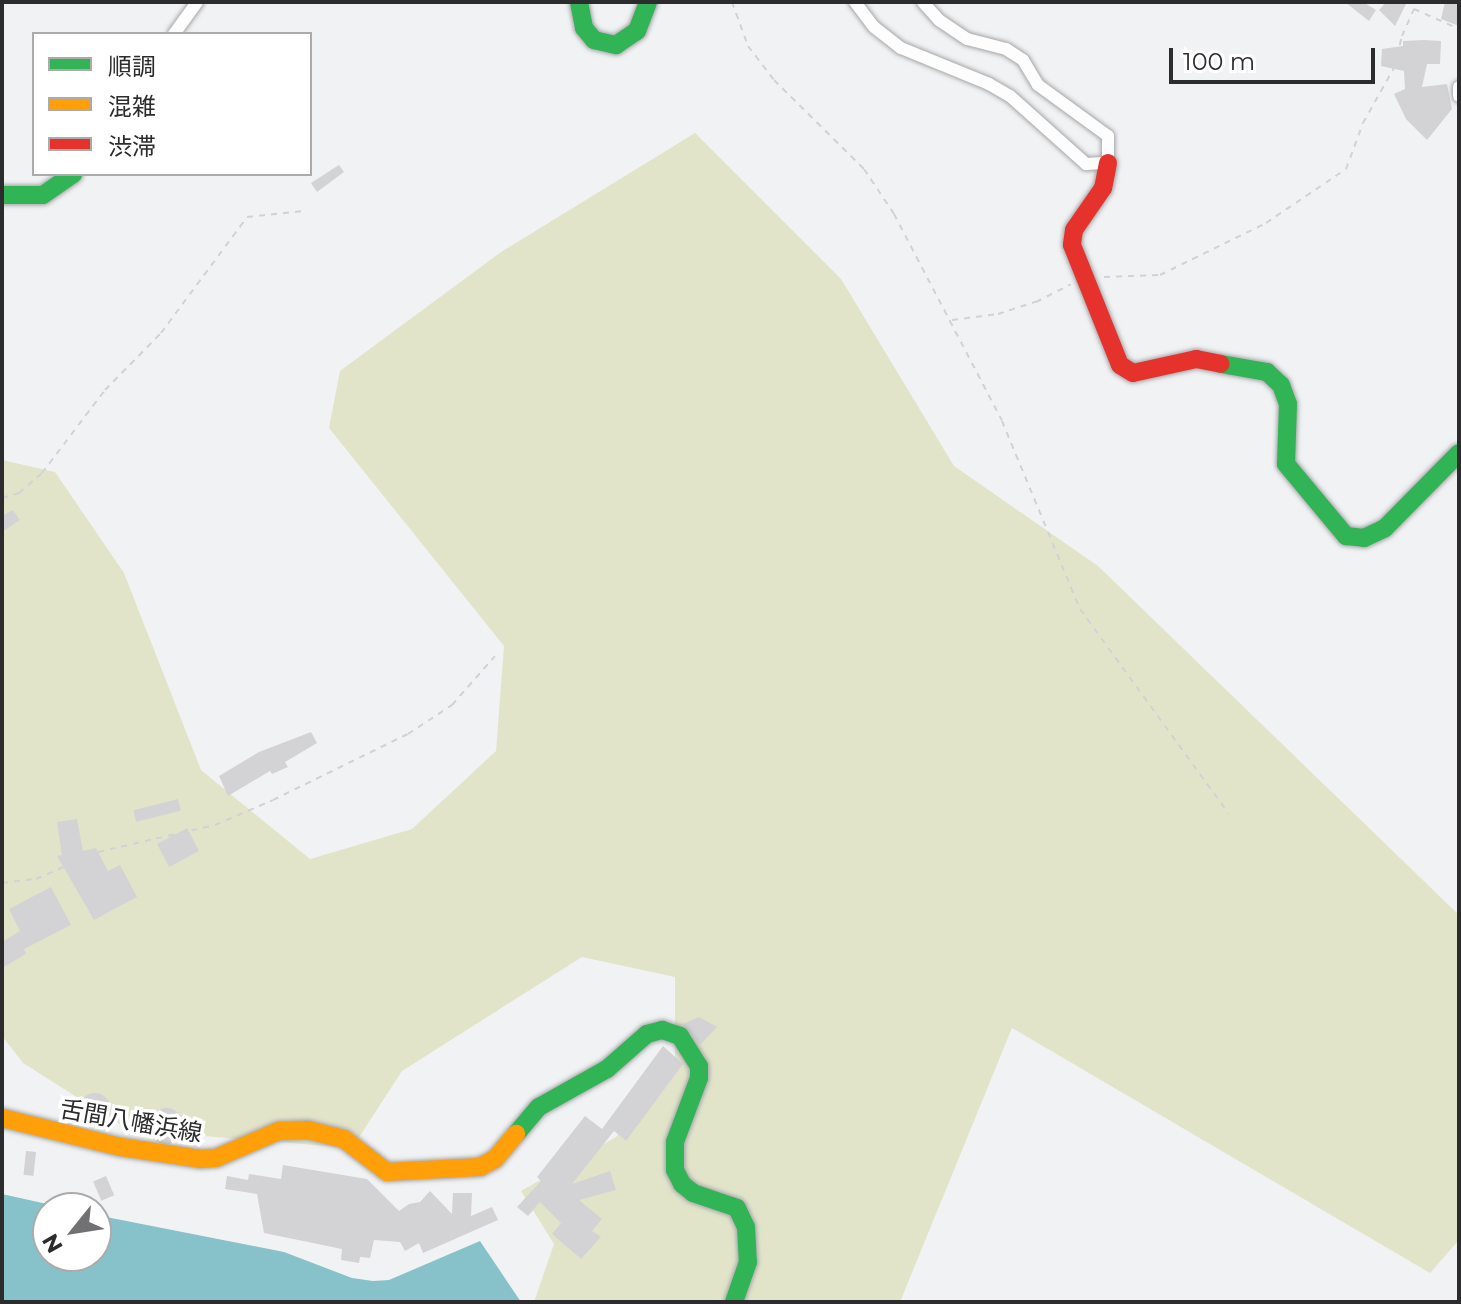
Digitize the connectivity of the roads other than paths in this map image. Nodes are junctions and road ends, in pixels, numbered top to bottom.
1 (197, 2) edge
2 (579, 2) edge
3 (648, 2) edge
4 (855, 2) edge
5 (923, 2) edge
6 (175, 32) edge
7 (1459, 87) edge
8 (1459, 96) edge
9 (1108, 163) junction
10 (71, 176) edge
11 (2, 195) edge
12 (1459, 453) edge
13 (2, 1118) edge
14 (734, 1302) edge

1 - 6 street
2 - 3 main road
4 - 9 street
5 - 9 street
7 - 8 street
9 - 12 main road
10 - 11 main road
13 - 14 main road, 舌間八幡浜線

